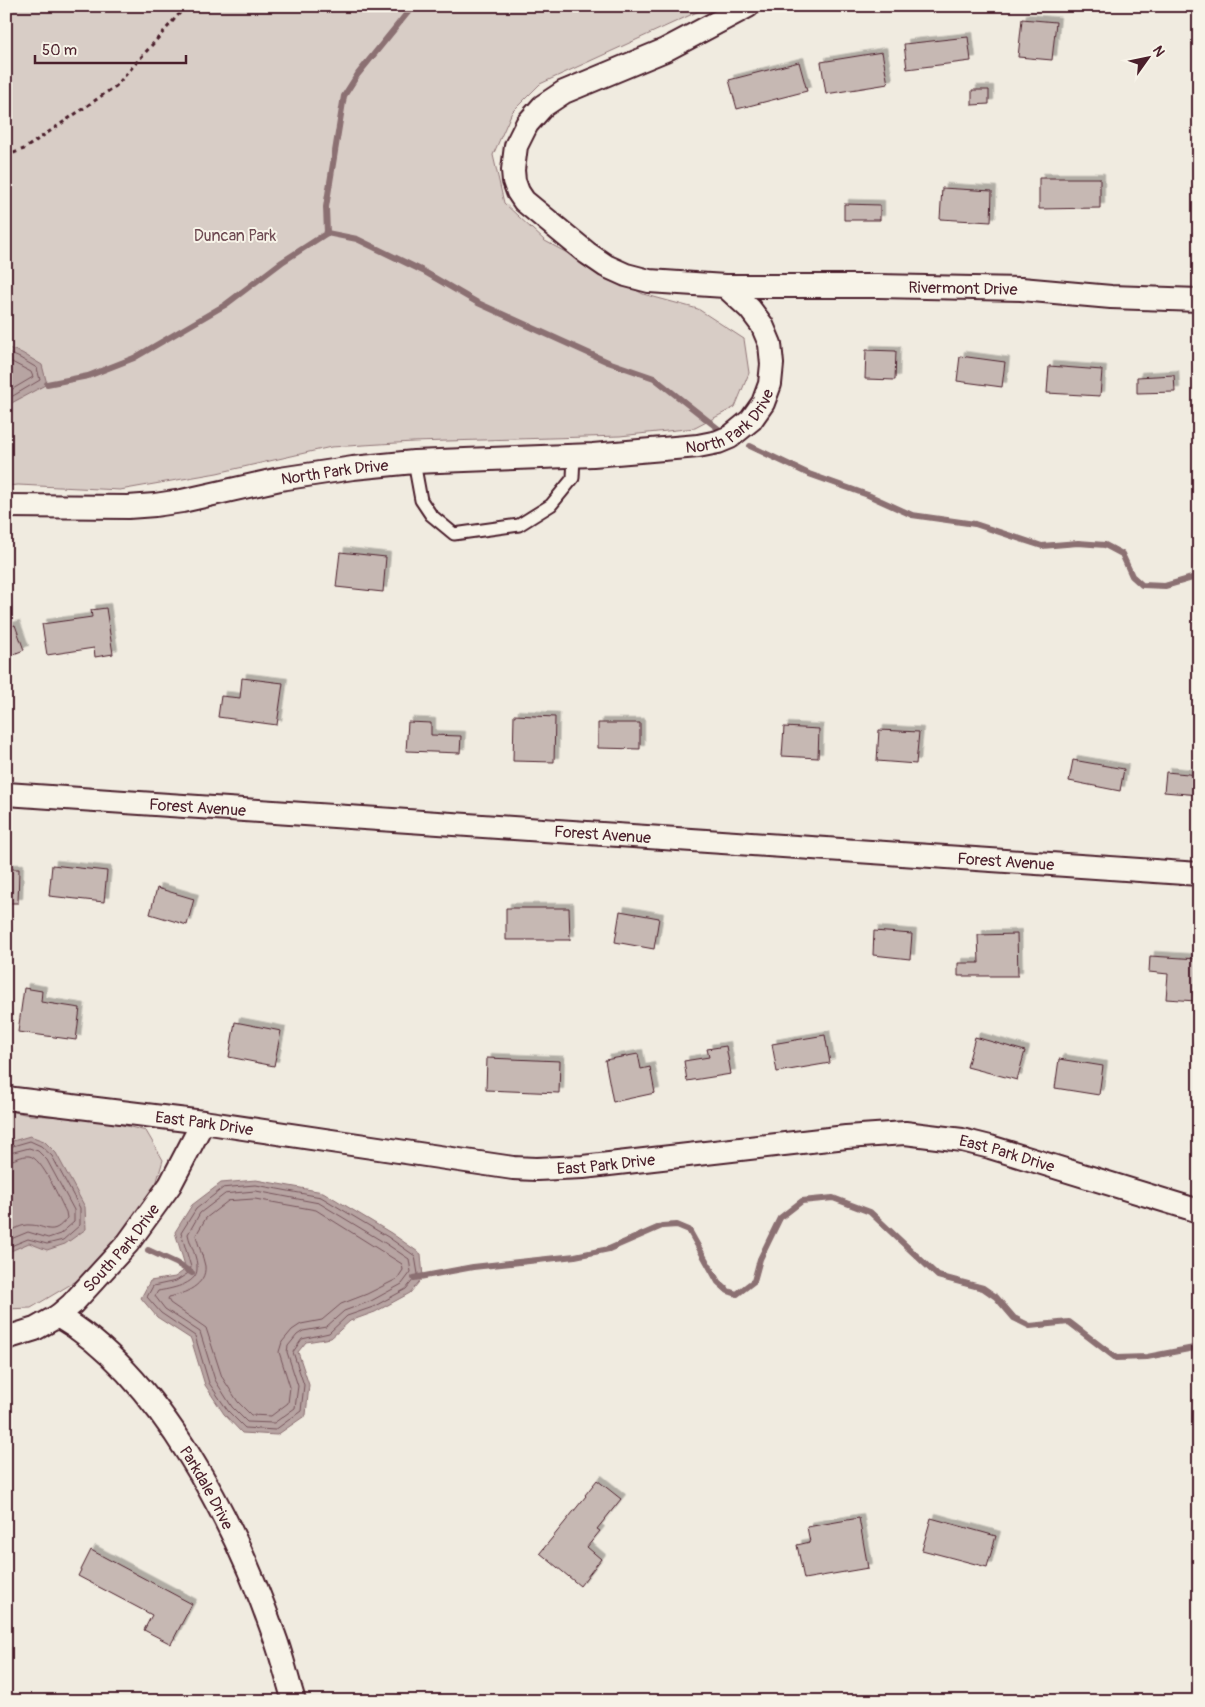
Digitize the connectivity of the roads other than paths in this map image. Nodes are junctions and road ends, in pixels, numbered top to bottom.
1 (748, 6) edge
2 (725, 286) junction
3 (1199, 300) edge
4 (574, 455) junction
5 (414, 462) junction
6 (6, 506) edge
7 (6, 794) edge
8 (1199, 874) edge
9 (6, 1098) edge
10 (203, 1122) junction
11 (1199, 1211) edge
12 (58, 1316) junction
13 (6, 1338) edge
14 (294, 1701) edge

1 - 2 street
2 - 3 street, Rivermont Drive
2 - 4 street, North Park Drive
4 - 5 street, North Park Drive
4 - 5 lane
5 - 6 street, North Park Drive
7 - 8 street, Forest Avenue
9 - 10 street, East Park Drive
10 - 11 street, East Park Drive
10 - 12 street, South Park Drive
12 - 13 street, South Park Drive
12 - 14 street, Parkdale Drive

